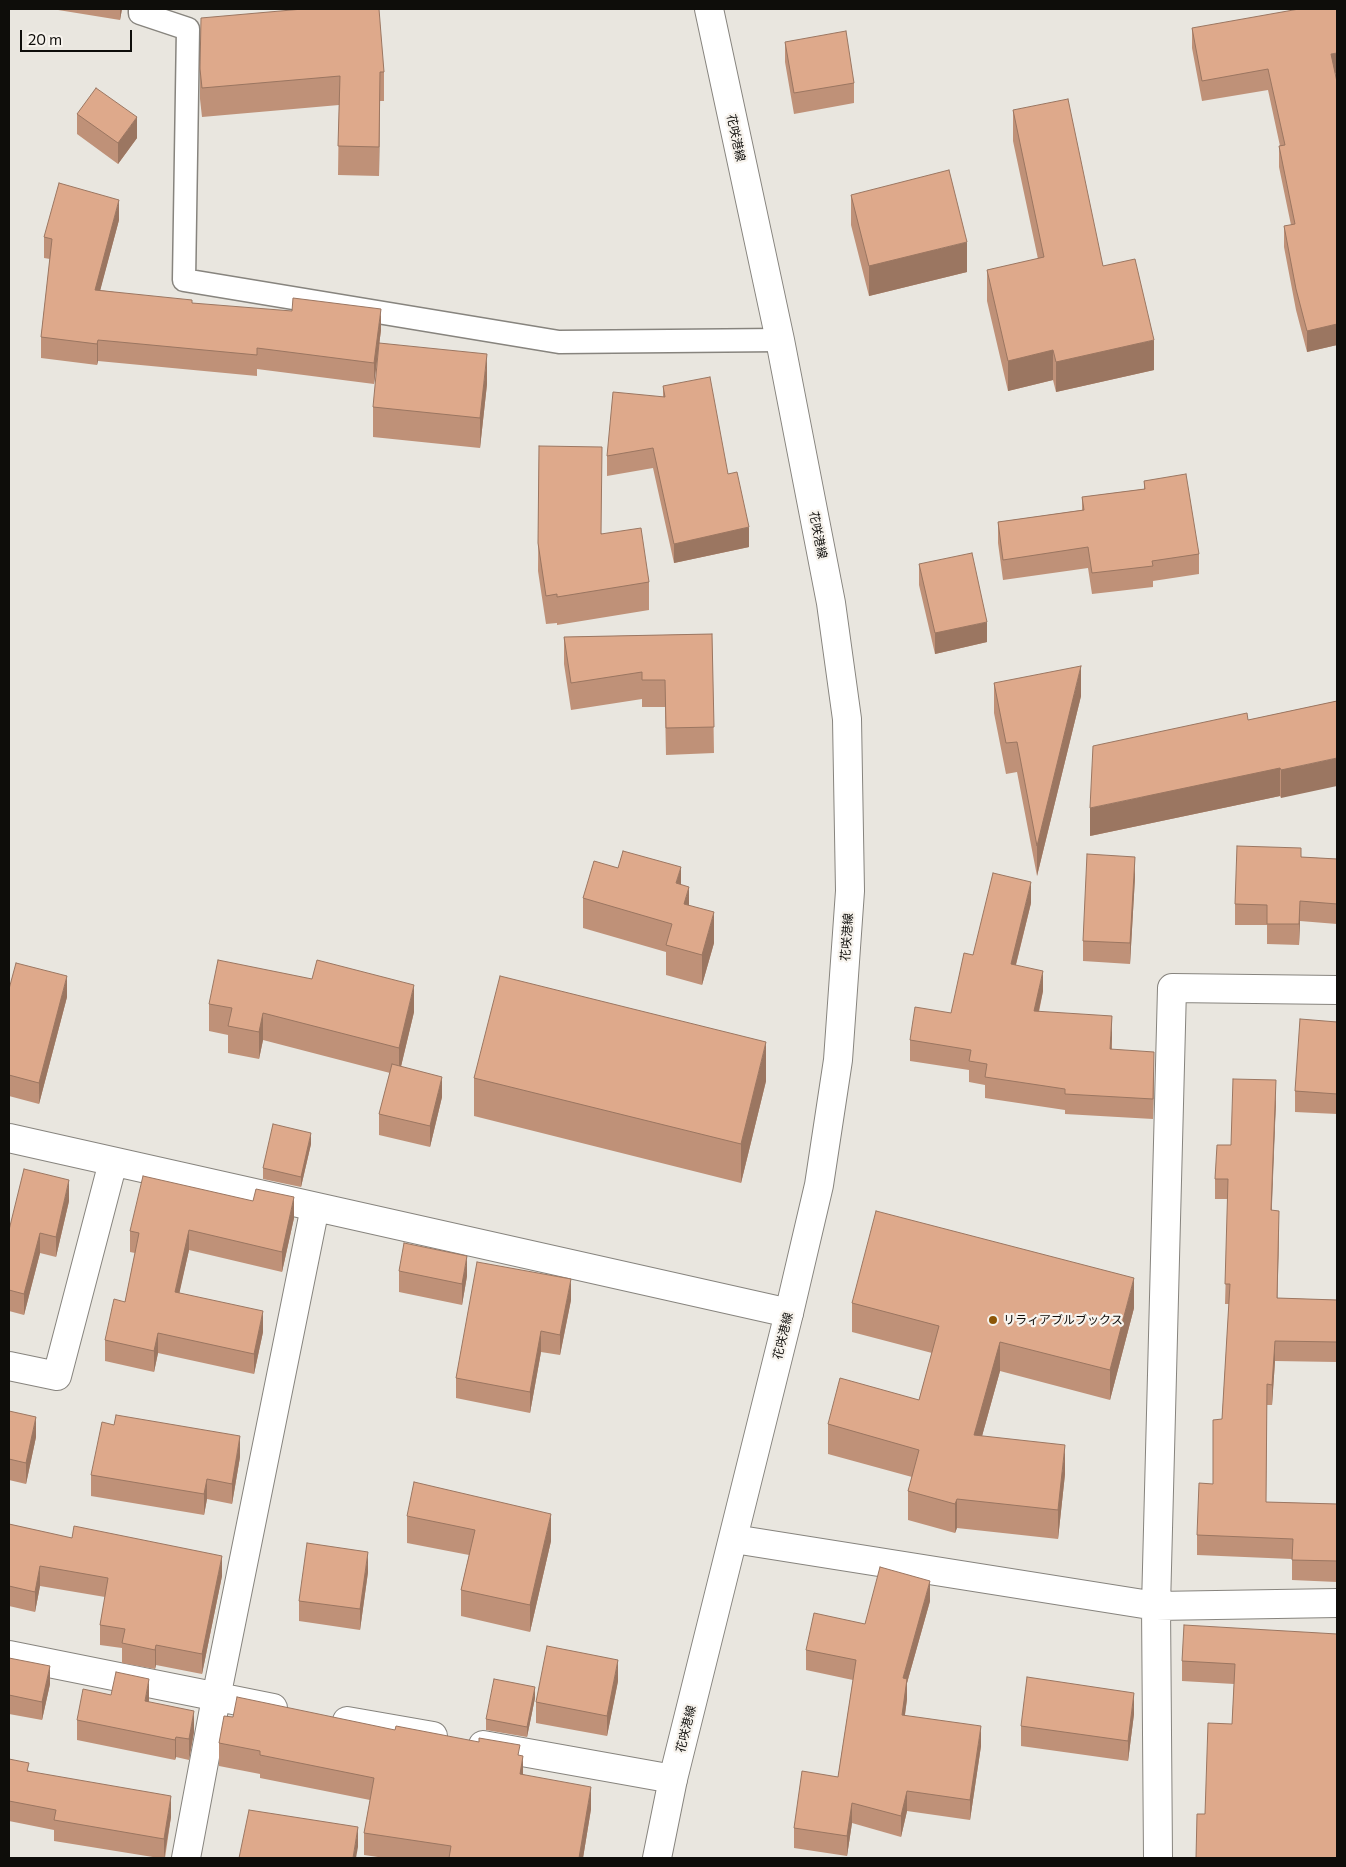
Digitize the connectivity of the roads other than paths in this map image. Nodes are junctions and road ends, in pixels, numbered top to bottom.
1 (140, 9) edge
2 (709, 9) edge
3 (780, 340) junction
4 (1337, 990) edge
5 (9, 1138) edge
6 (113, 1162) junction
7 (315, 1207) junction
8 (789, 1313) junction
9 (9, 1366) edge
10 (734, 1539) junction
11 (1337, 1603) edge
12 (1156, 1606) junction
13 (9, 1655) edge
14 (216, 1698) junction
15 (294, 1712) edge
16 (323, 1717) edge
17 (673, 1779) junction
18 (186, 1858) edge
19 (657, 1858) edge
20 (1158, 1858) edge

1 - 3 lane
2 - 3 street, 花咲港線
3 - 8 street, 花咲港線
4 - 12 street
5 - 6 street
6 - 7 street
6 - 9 street
7 - 8 street
7 - 14 street
8 - 10 street, 花咲港線
10 - 12 street
10 - 17 street, 花咲港線
11 - 12 street
12 - 20 street
13 - 14 street
14 - 15 street
14 - 18 street
16 - 17 street
17 - 19 street, 花咲港線

